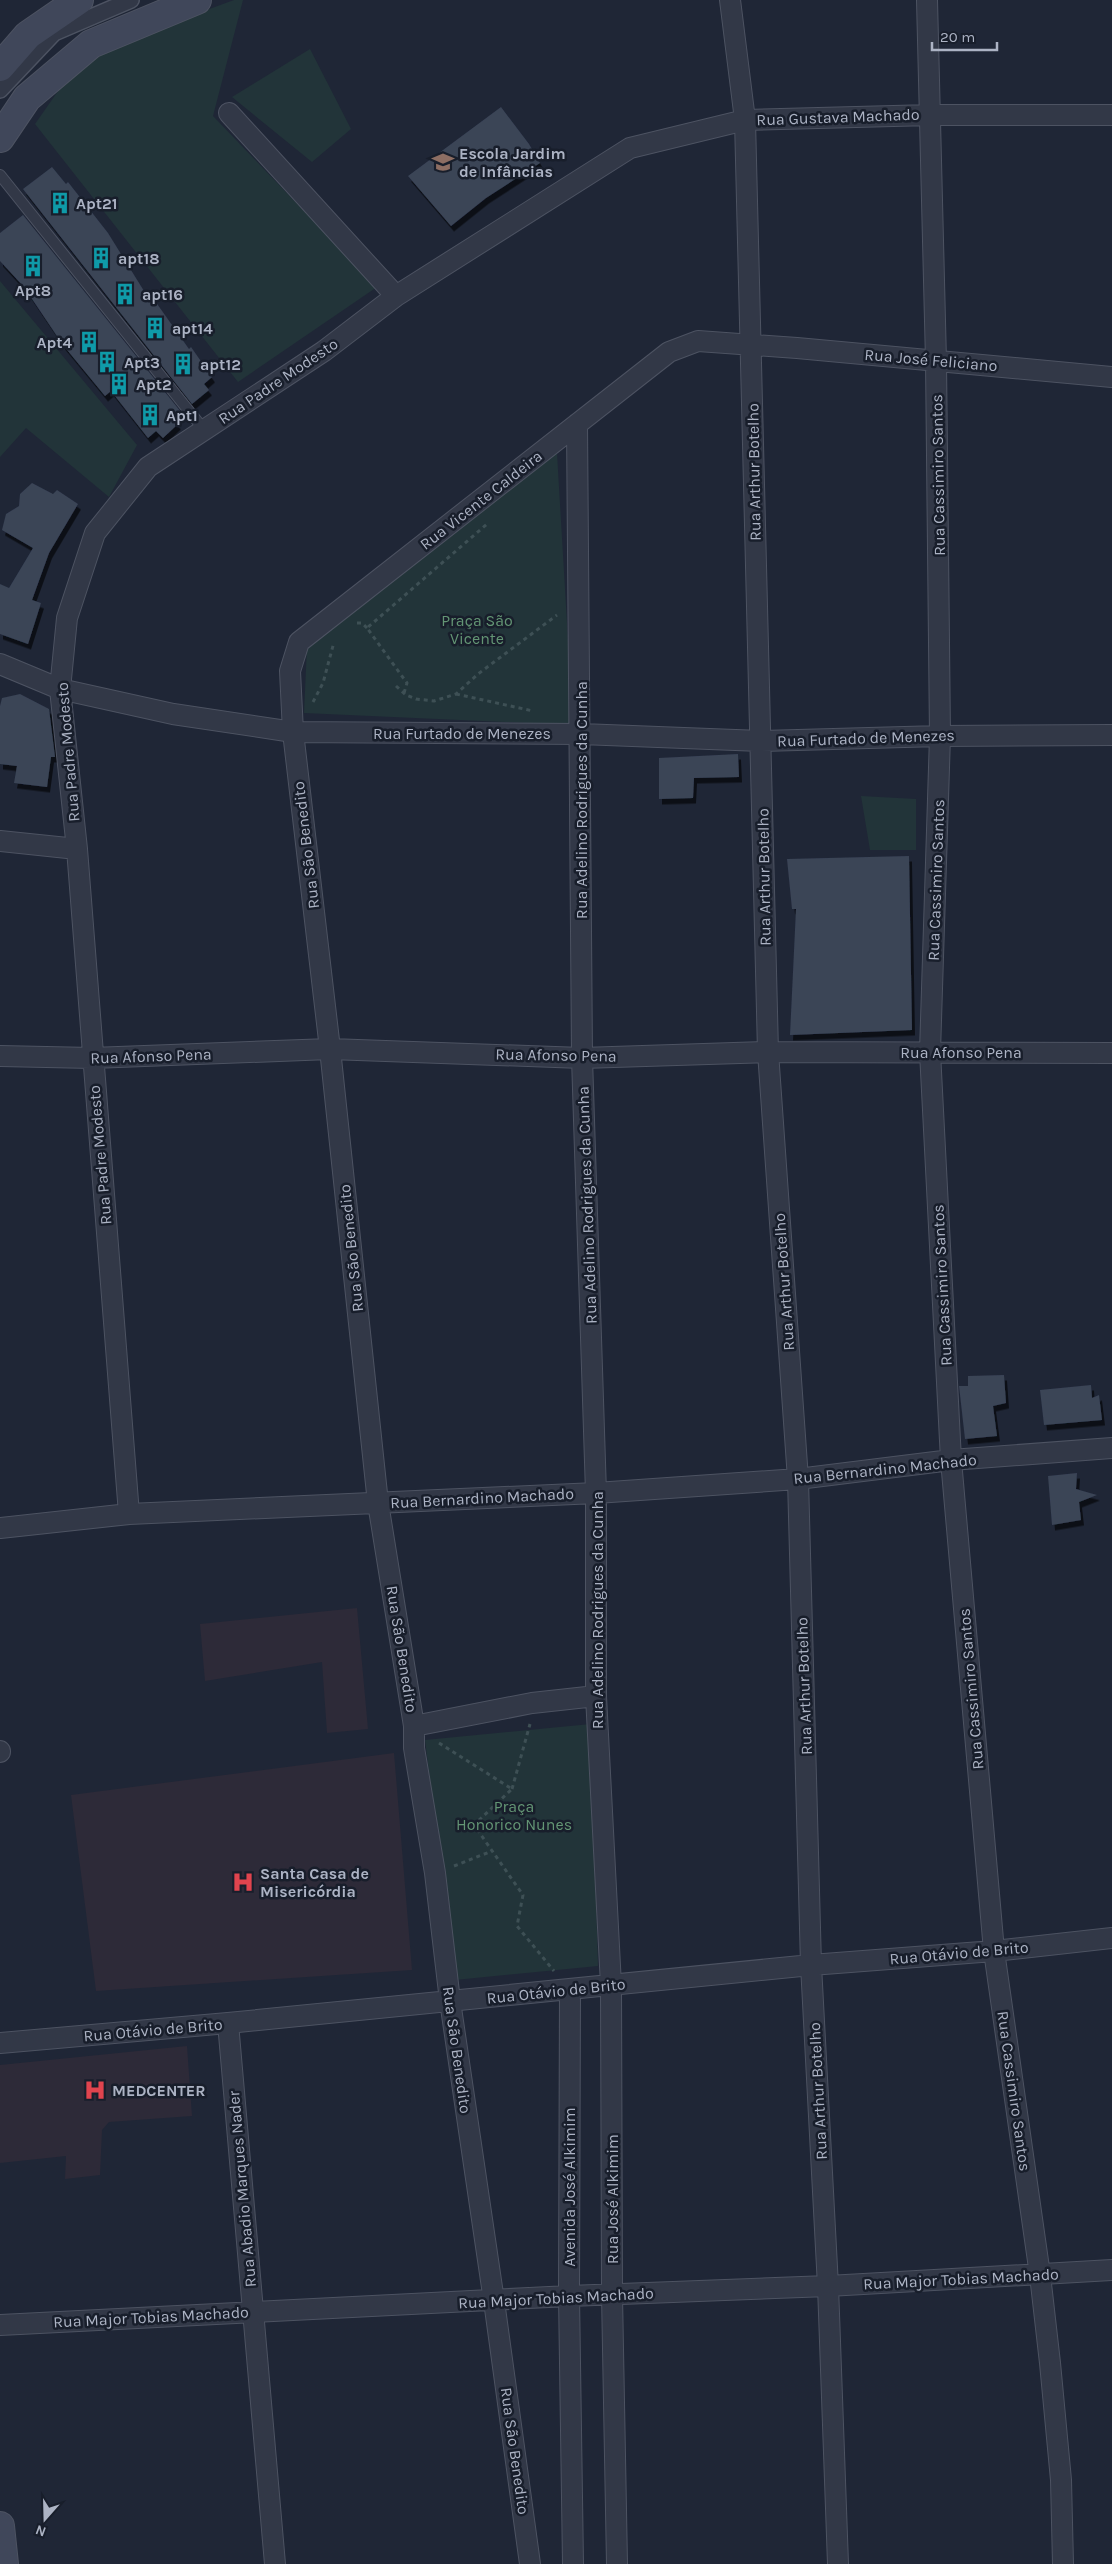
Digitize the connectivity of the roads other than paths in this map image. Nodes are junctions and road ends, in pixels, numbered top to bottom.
1 (80, 0) edge
2 (131, 0) edge
3 (197, 0) edge
4 (730, 0) edge
5 (927, 0) edge
6 (0, 67) edge
7 (0, 90) edge
8 (229, 113) dead end
9 (931, 115) junction
10 (1112, 115) edge
11 (745, 120) junction
12 (0, 138) edge
13 (0, 175) edge
14 (396, 296) junction
15 (750, 345) junction
16 (936, 361) junction
17 (1112, 378) edge
18 (577, 424) junction
19 (205, 431) junction
20 (0, 664) edge
21 (60, 689) junction
22 (293, 732) junction
23 (581, 734) junction
24 (1112, 735) edge
25 (940, 736) junction
26 (761, 741) junction
27 (0, 841) edge
28 (77, 849) junction
29 (330, 1049) junction
30 (768, 1052) junction
31 (930, 1052) junction
32 (1112, 1053) edge
33 (0, 1056) edge
34 (92, 1058) junction
35 (582, 1058) junction
36 (1112, 1448) edge
37 (951, 1460) junction
38 (798, 1479) junction
39 (596, 1493) junction
40 (378, 1503) junction
41 (129, 1514) junction
42 (0, 1528) edge
43 (596, 1696) junction
44 (414, 1726) junction
45 (1112, 1938) edge
46 (994, 1950) junction
47 (811, 1965) junction
48 (611, 1985) junction
49 (570, 1990) junction
50 (450, 2001) junction
51 (228, 2024) junction
52 (0, 2043) edge
53 (1112, 2270) edge
54 (1040, 2275) junction
55 (828, 2286) junction
56 (612, 2295) junction
57 (569, 2296) junction
58 (494, 2301) junction
59 (253, 2311) junction
60 (0, 2325) edge
61 (0, 2526) edge
62 (4, 2564) edge
63 (275, 2564) edge
64 (530, 2564) edge
65 (573, 2564) edge
66 (617, 2564) edge
67 (838, 2564) edge
68 (1063, 2564) edge

1 - 6 main road
2 - 7 street
3 - 12 main road
4 - 11 street, Rua Arthur Botelho
5 - 9 street, Rua Cassimiro Santos
8 - 14 street
9 - 10 street, Rua Gustava Machado
9 - 11 street, Rua Gustava Machado
9 - 16 street, Rua Cassimiro Santos
11 - 14 street, Rua Padre Modesto
11 - 15 street, Rua Arthur Botelho
13 - 19 lane
14 - 19 street, Rua Padre Modesto
15 - 16 street, Rua José Feliciano
15 - 18 street, Rua Vicente Caldeira
15 - 26 street, Rua Arthur Botelho
16 - 17 street, Rua José Feliciano
16 - 25 street, Rua Cassimiro Santos
18 - 22 street, Rua Vicente Caldeira
18 - 23 street, Rua Adelino Rodrigues da Cunha
19 - 21 street, Rua Padre Modesto
20 - 21 street, Rua Furtado de Menezes
21 - 22 street, Rua Furtado de Menezes
21 - 28 street, Rua Padre Modesto
22 - 23 street, Rua Furtado de Menezes
22 - 29 street, Rua São Benedito
23 - 26 street, Rua Furtado de Menezes
23 - 35 street, Rua Adelino Rodrigues da Cunha
24 - 25 street, Rua Furtado de Menezes
25 - 26 street, Rua Furtado de Menezes
25 - 31 street, Rua Cassimiro Santos
26 - 30 street, Rua Arthur Botelho
27 - 28 street
28 - 34 street, Rua Padre Modesto
29 - 34 street, Rua Afonso Pena
29 - 35 street, Rua Afonso Pena
29 - 40 street, Rua São Benedito
30 - 31 street, Rua Afonso Pena
30 - 35 street, Rua Afonso Pena
30 - 38 street, Rua Arthur Botelho
31 - 32 street, Rua Afonso Pena
31 - 37 street, Rua Cassimiro Santos
33 - 34 street, Rua Afonso Pena
34 - 41 street, Rua Padre Modesto
35 - 39 street, Rua Adelino Rodrigues da Cunha
36 - 37 street, Rua Bernardino Machado
37 - 38 street, Rua Bernardino Machado
37 - 46 street, Rua Cassimiro Santos
38 - 39 street, Rua Bernardino Machado
38 - 47 street, Rua Arthur Botelho
39 - 40 street, Rua Bernardino Machado
39 - 43 street, Rua Adelino Rodrigues da Cunha
40 - 41 street, Rua Bernardino Machado
40 - 44 street, Rua São Benedito
41 - 42 street, Rua Bernardino Machado
43 - 44 street
43 - 48 street, Rua Adelino Rodrigues da Cunha
44 - 50 street, Rua São Benedito
45 - 46 street, Rua Otávio de Brito
46 - 47 street, Rua Otávio de Brito
46 - 54 street, Rua Cassimiro Santos
47 - 48 street, Rua Otávio de Brito
47 - 55 street, Rua Arthur Botelho
48 - 49 street, Rua Otávio de Brito
48 - 56 street, Rua José Alkimim
49 - 50 street, Rua Otávio de Brito
49 - 57 street, Avenida José Alkimim
50 - 51 street, Rua Otávio de Brito
50 - 58 street, Rua São Benedito
51 - 52 street, Rua Otávio de Brito
51 - 59 street, Rua Abadio Marques Nader
53 - 54 street, Rua Major Tobias Machado
54 - 55 street, Rua Major Tobias Machado
54 - 68 street, Rua Cassimiro Santos
55 - 56 street, Rua Major Tobias Machado
55 - 67 street, Rua Arthur Botelho
56 - 57 street, Rua Major Tobias Machado
56 - 66 street, Rua José Alkimim
57 - 58 street, Rua Major Tobias Machado
57 - 65 street, Avenida José Alkimim
58 - 59 street, Rua Major Tobias Machado
58 - 64 street, Rua São Benedito
59 - 60 street, Rua Major Tobias Machado
59 - 63 street, Rua Abadio Marques Nader
61 - 62 main road

